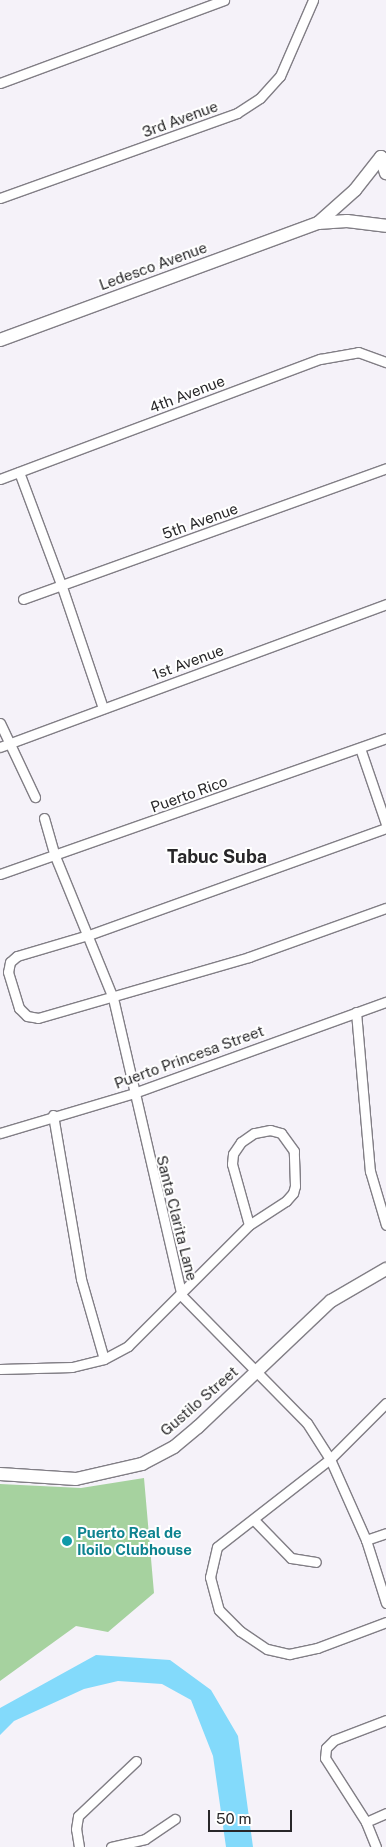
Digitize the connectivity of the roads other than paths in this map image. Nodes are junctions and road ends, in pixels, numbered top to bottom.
1 (224, 0) edge
2 (313, 0) edge
3 (0, 83) edge
4 (384, 153) edge
5 (386, 173) edge
6 (0, 198) edge
7 (318, 223) junction
8 (386, 226) edge
9 (0, 340) edge
10 (386, 362) edge
11 (386, 468) edge
12 (19, 472) junction
13 (0, 479) edge
14 (62, 587) junction
15 (23, 599) dead end
16 (386, 604) edge
17 (103, 708) junction
18 (0, 723) edge
19 (386, 738) edge
20 (4, 746) edge
21 (360, 748) junction
22 (35, 797) dead end
23 (44, 818) dead end
24 (386, 824) edge
25 (386, 828) edge
26 (55, 856) junction
27 (0, 874) edge
28 (386, 908) edge
29 (88, 935) junction
30 (113, 998) junction
31 (386, 1002) edge
32 (356, 1012) junction
33 (134, 1093) junction
34 (53, 1115) junction
35 (0, 1133) edge
36 (249, 1225) junction
37 (386, 1225) edge
38 (386, 1270) edge
39 (182, 1296) junction
40 (104, 1359) junction
41 (0, 1369) edge
42 (256, 1373) junction
43 (386, 1403) edge
44 (330, 1459) junction
45 (0, 1474) edge
46 (254, 1520) junction
47 (386, 1533) edge
48 (366, 1540) junction
49 (316, 1562) dead end
50 (386, 1602) edge
51 (386, 1622) edge
52 (386, 1720) edge
53 (136, 1761) dead end
54 (386, 1813) edge
55 (175, 1819) dead end
56 (366, 1822) junction
57 (79, 1847) edge
58 (111, 1847) edge
59 (376, 1847) edge

1 - 3 street
2 - 6 street, 3rd Avenue
4 - 5 street
4 - 7 street
7 - 8 street
7 - 9 street, Ledesco Avenue
10 - 12 street, 4th Avenue
11 - 14 street, 5th Avenue
12 - 13 street, 4th Avenue
12 - 14 street
14 - 15 street, 5th Avenue
14 - 17 street
16 - 17 street, 1st Avenue
17 - 20 street, 1st Avenue
18 - 20 street
19 - 21 street, Puerto Rico
20 - 22 street
21 - 24 street
21 - 26 street, Puerto Rico
23 - 26 street, Santa Clarita Lane
25 - 29 street
26 - 27 street, Puerto Rico
26 - 29 street, Santa Clarita Lane
28 - 30 street
29 - 30 street, Santa Clarita Lane
29 - 30 street
30 - 33 street, Santa Clarita Lane
31 - 32 street, Puerto Princesa Street
32 - 33 street, Puerto Princesa Street
32 - 37 street
33 - 34 street, Puerto Princesa Street
33 - 39 street, Santa Clarita Lane
34 - 35 street, Puerto Princesa Street
34 - 40 street
36 - 36 street
36 - 39 street
38 - 42 street, Gustilo Street
39 - 40 street
39 - 42 street, Santa Clarita Lane
40 - 41 street
42 - 44 street, Santa Clarita Lane
42 - 45 street, Gustilo Street
43 - 44 street
44 - 46 street
44 - 48 street, Santa Clarita Lane
46 - 49 street
46 - 51 street
47 - 48 street
48 - 50 street, Santa Clarita Lane
52 - 56 street
53 - 57 street
54 - 56 street
55 - 58 street
56 - 59 street

